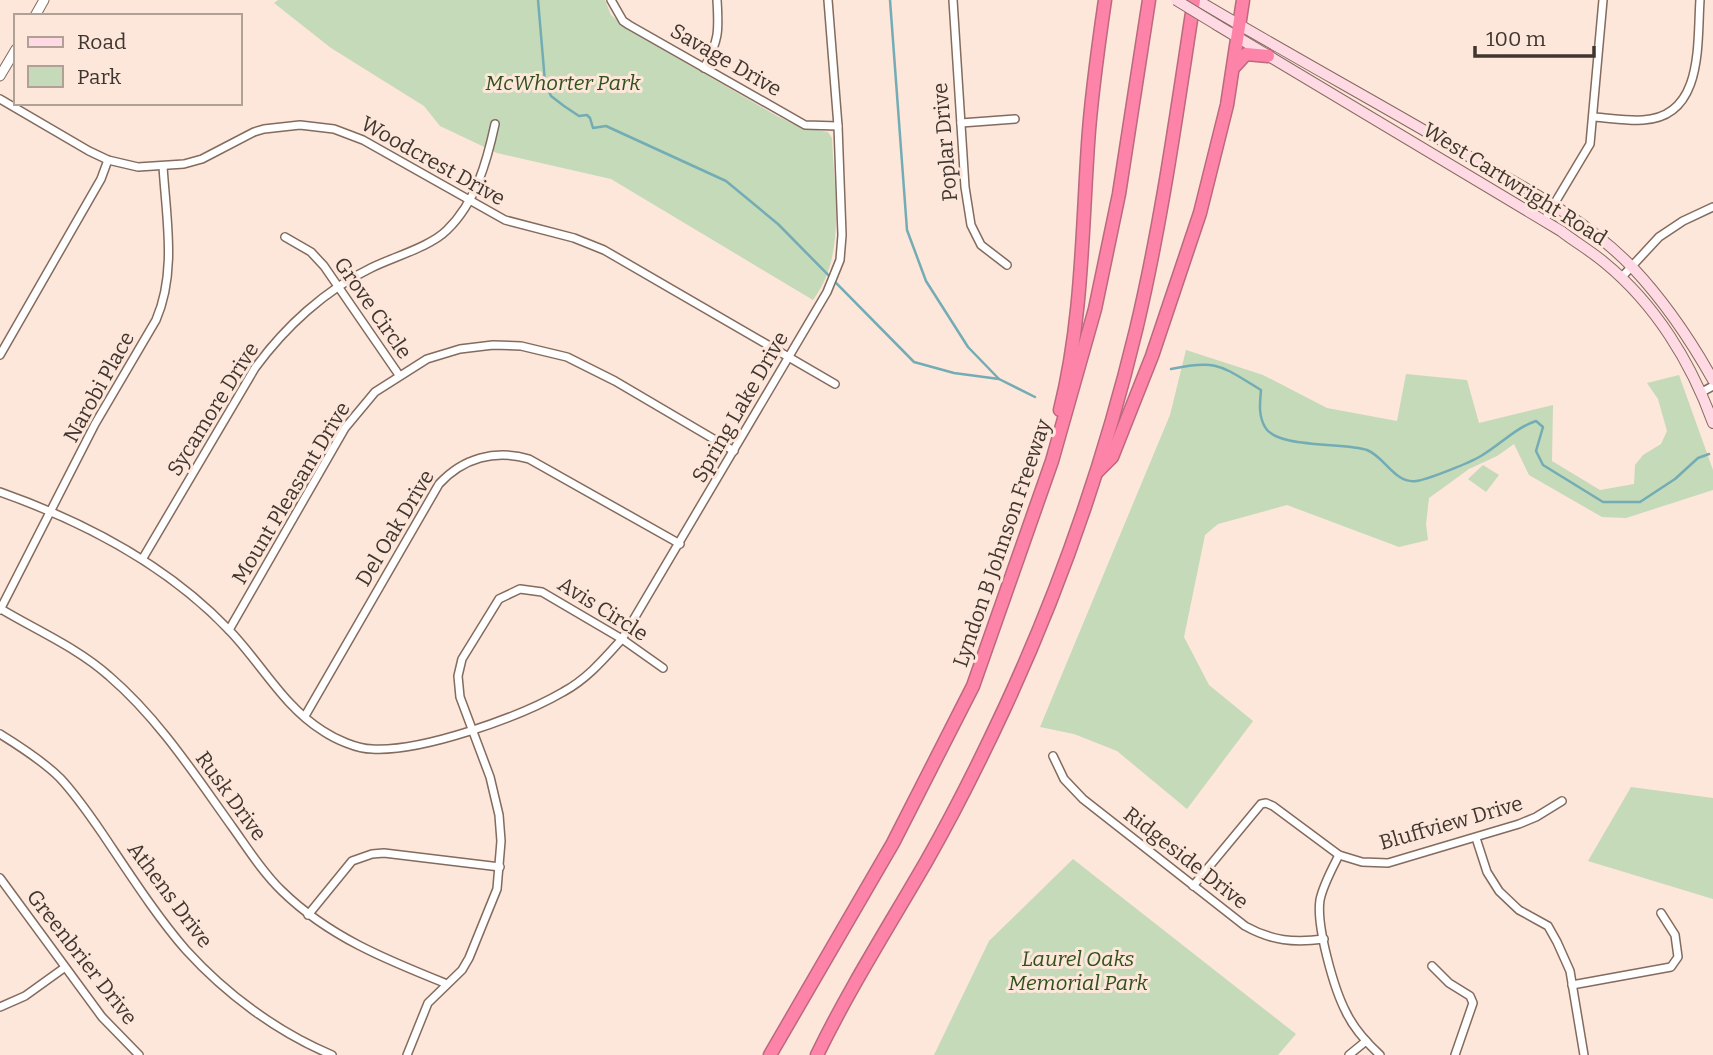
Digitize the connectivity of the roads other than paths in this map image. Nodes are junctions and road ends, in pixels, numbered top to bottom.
1 (611, 0) edge
2 (717, 0) edge
3 (828, 0) edge
4 (953, 0) edge
5 (1105, 0) edge
6 (1149, 0) edge
7 (1176, 0) edge
8 (1196, 0) edge
9 (1242, 0) edge
10 (1603, 0) edge
11 (1700, 0) edge
12 (1238, 31) junction
13 (14, 52) edge
14 (1268, 56) junction
15 (1307, 64) junction
16 (704, 68) junction
17 (1233, 69) junction
18 (0, 76) edge
19 (1300, 76) junction
20 (1363, 94) junction
21 (0, 99) edge
22 (1355, 109) junction
23 (1594, 117) junction
24 (1015, 119) dead end
25 (961, 123) junction
26 (495, 124) dead end
27 (838, 126) junction
28 (108, 160) junction
29 (163, 166) junction
30 (468, 201) junction
31 (1553, 205) junction
32 (1713, 207) edge
33 (1544, 221) junction
34 (285, 237) dead end
35 (1007, 265) dead end
36 (1632, 267) junction
37 (1621, 278) junction
38 (339, 285) junction
39 (0, 355) edge
40 (789, 357) junction
41 (399, 375) junction
42 (1713, 380) edge
43 (835, 384) dead end
44 (1713, 386) edge
45 (1702, 392) junction
46 (1713, 423) edge
47 (734, 451) junction
48 (1094, 475) junction
49 (0, 492) edge
50 (51, 513) junction
51 (1023, 542) junction
52 (680, 544) junction
53 (143, 558) junction
54 (0, 610) edge
55 (229, 630) junction
56 (622, 639) junction
57 (663, 668) dead end
58 (305, 716) junction
59 (472, 729) junction
60 (0, 734) edge
61 (1053, 756) dead end
62 (1562, 801) dead end
63 (1476, 838) junction
64 (1339, 855) junction
65 (500, 867) junction
66 (0, 878) edge
67 (1193, 886) junction
68 (1661, 913) dead end
69 (308, 915) junction
70 (1324, 939) junction
71 (1432, 966) dead end
72 (64, 968) junction
73 (447, 984) junction
74 (1572, 985) junction
75 (0, 1007) edge
76 (1366, 1041) junction
77 (135, 1054) edge
78 (332, 1055) edge
79 (407, 1055) edge
80 (770, 1055) edge
81 (817, 1055) edge
82 (1349, 1055) edge
83 (1380, 1055) edge
84 (1455, 1055) edge
85 (1584, 1055) edge

1 - 16 street, Savage Drive
2 - 16 street
3 - 27 street, Spring Lake Drive
4 - 25 street, Poplar Drive
5 - 51 highway
6 - 51 highway, Lyndon B Johnson Freeway
7 - 12 main road, bridge
8 - 12 main road
8 - 48 highway
9 - 12 highway
10 - 23 street
11 - 23 street
12 - 14 main road, West Cartwright Road
12 - 15 main road, West Cartwright Road
12 - 17 highway
13 - 18 street
14 - 17 highway
14 - 19 main road, West Cartwright Road
15 - 19 main road
15 - 20 main road, West Cartwright Road
16 - 27 street, Savage Drive
17 - 48 highway
19 - 22 main road, West Cartwright Road
20 - 22 main road
20 - 31 main road, West Cartwright Road
21 - 28 street, Woodcrest Drive
22 - 33 main road, West Cartwright Road
23 - 31 street
24 - 25 street
25 - 35 street, Poplar Drive
26 - 30 street, Sycamore Drive
27 - 40 street, Spring Lake Drive
28 - 29 street, Woodcrest Drive
28 - 39 street
29 - 30 street, Woodcrest Drive
29 - 50 street, Narobi Place
30 - 38 street, Sycamore Drive
30 - 40 street, Woodcrest Drive
31 - 33 street
31 - 36 main road, West Cartwright Road
32 - 36 street
33 - 37 main road, West Cartwright Road
34 - 38 street, Grove Circle
36 - 37 street
36 - 42 main road, West Cartwright Road
37 - 45 main road, West Cartwright Road
38 - 41 street, Grove Circle
38 - 53 street, Sycamore Drive
40 - 43 street, Woodcrest Drive
40 - 47 street, Spring Lake Drive
41 - 47 street, Mount Pleasant Drive
41 - 55 street, Mount Pleasant Drive
44 - 45 street
45 - 46 main road, West Cartwright Road
47 - 52 street, Spring Lake Drive
48 - 81 highway
49 - 50 street, Spring Lake Drive
50 - 53 street, Spring Lake Drive
50 - 54 street, Narobi Place
51 - 80 highway, Lyndon B Johnson Freeway
52 - 56 street, Spring Lake Drive
52 - 58 street, Del Oak Drive
53 - 55 street, Spring Lake Drive
54 - 69 street, Rusk Drive
55 - 58 street, Spring Lake Drive
56 - 57 street, Avis Circle
56 - 59 street, Spring Lake Drive
56 - 59 street, Avis Circle
58 - 59 street, Spring Lake Drive
59 - 65 street, Avis Circle
60 - 78 street, Athens Drive
61 - 67 street, Ridgeside Drive
62 - 63 street, Bluffview Drive
63 - 64 street, Bluffview Drive
63 - 74 street
64 - 67 street, Bluffview Drive
64 - 70 street
65 - 69 street
65 - 73 street, Avis Circle
66 - 72 street, Greenbrier Drive
67 - 70 street, Ridgeside Drive
68 - 74 street
69 - 73 street, Rusk Drive
70 - 76 street
71 - 84 street
72 - 75 street
72 - 77 street, Greenbrier Drive
73 - 79 street, Avis Circle
74 - 85 street
76 - 82 street
76 - 83 street

